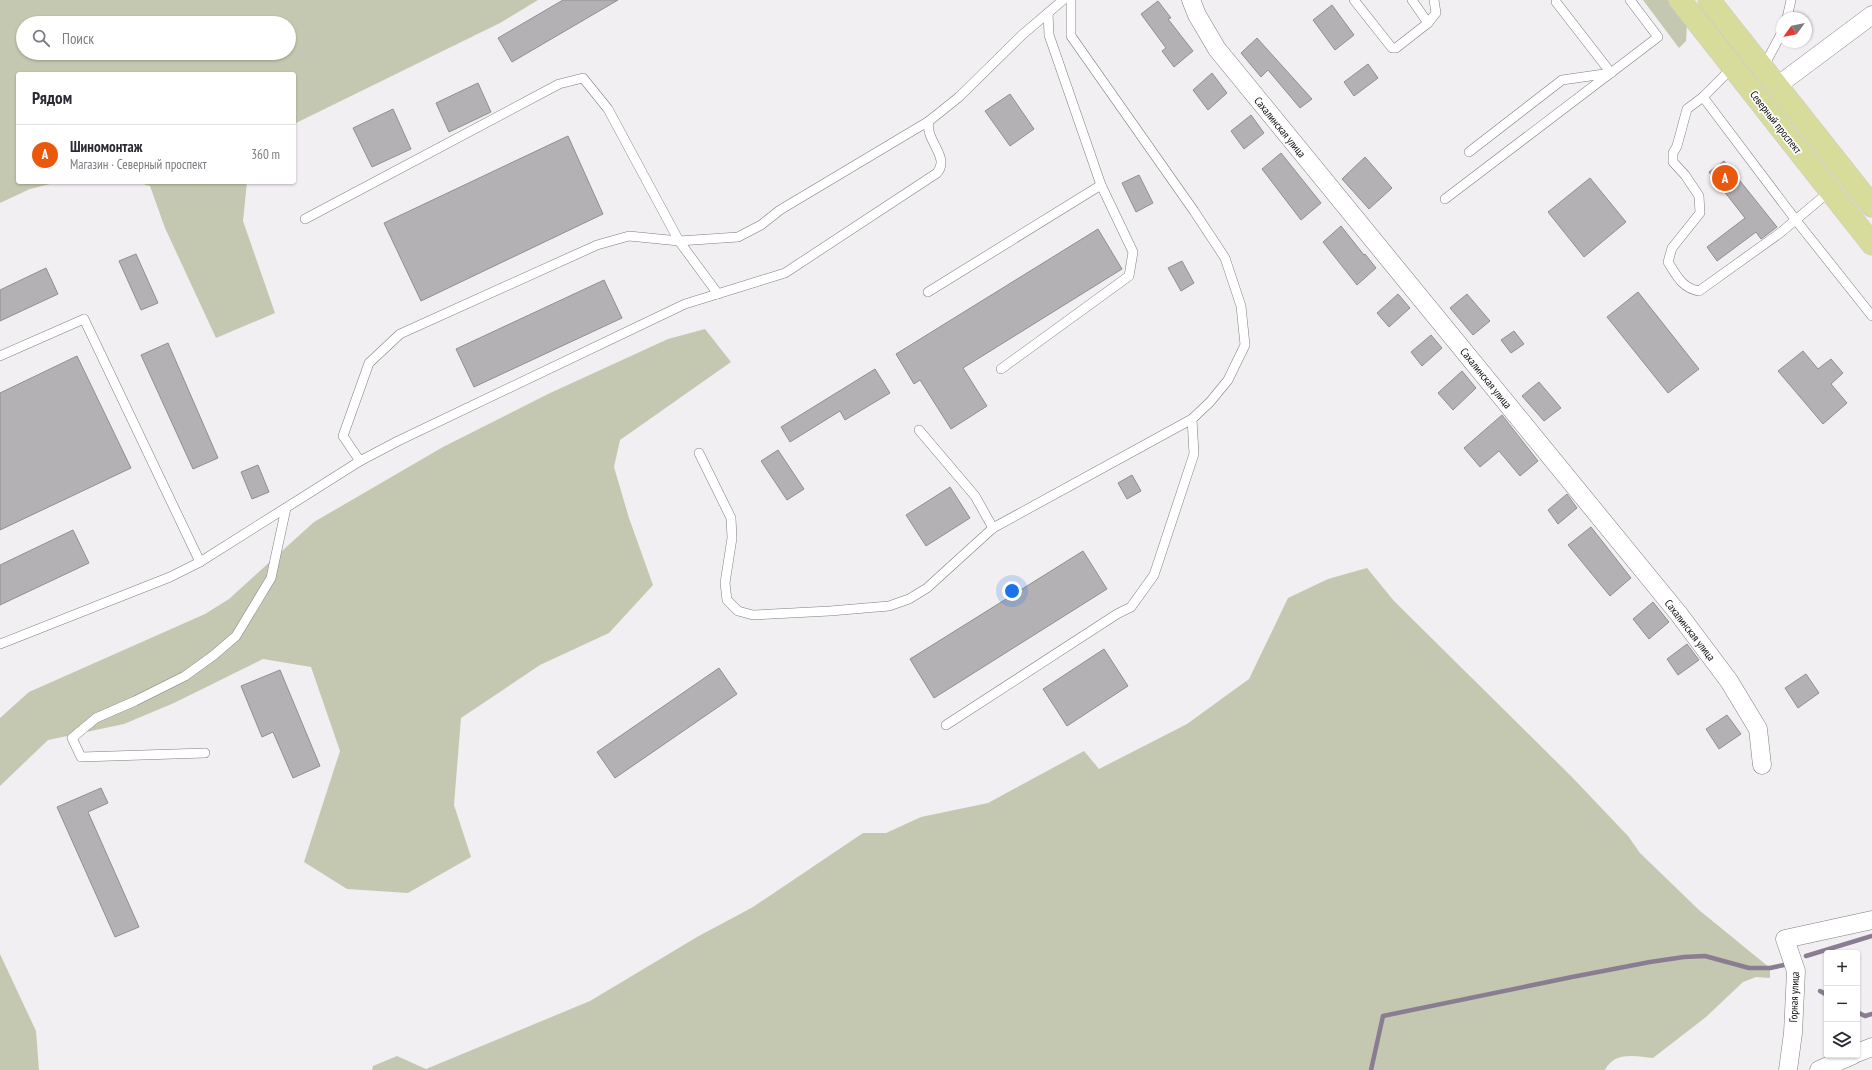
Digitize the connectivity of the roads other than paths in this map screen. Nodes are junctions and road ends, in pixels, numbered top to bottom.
1 (1062, 0) edge
2 (1071, 0) edge
3 (1191, 0) edge
4 (1354, 0) edge
5 (1412, 0) edge
6 (1434, 0) edge
7 (1630, 0) edge
8 (1680, 0) edge
9 (1710, 0) edge
10 (1791, 0) edge
11 (1556, 2) dead end
12 (1788, 12) edge
13 (1048, 13) junction
14 (1872, 15) edge
15 (1428, 23) junction
16 (1776, 46) edge
17 (1733, 68) junction
18 (1763, 68) junction
19 (1611, 73) junction
20 (1777, 86) junction
21 (1703, 97) junction
22 (929, 121) junction
23 (1468, 152) dead end
24 (1101, 186) junction
25 (1830, 191) junction
26 (1445, 199) dead end
27 (1872, 206) edge
28 (305, 219) dead end
29 (1795, 219) junction
30 (679, 241) junction
31 (1872, 244) edge
32 (928, 292) dead end
33 (718, 294) junction
34 (1872, 316) edge
35 (0, 356) edge
36 (1001, 369) dead end
37 (1192, 419) junction
38 (919, 430) dead end
39 (699, 454) dead end
40 (360, 461) junction
41 (286, 508) junction
42 (993, 528) junction
43 (200, 562) junction
44 (0, 644) edge
45 (946, 725) dead end
46 (205, 753) dead end
47 (1762, 765) dead end
48 (1872, 920) edge
49 (1872, 1047) edge
50 (1860, 1052) edge
51 (1846, 1058) edge
52 (1788, 1070) edge
53 (1819, 1070) edge

1 - 13 lane
2 - 37 lane
3 - 47 street, Сахалинская улица
4 - 15 lane
5 - 15 lane
6 - 15 lane
7 - 19 lane
8 - 17 main road, Северный проспект
9 - 18 main road, Северный проспект
10 - 12 lane
11 - 19 lane
13 - 22 lane
13 - 24 lane
14 - 20 street
16 - 18 lane
17 - 21 lane
17 - 25 main road, Северный проспект
18 - 20 main road, Северный проспект
19 - 23 lane
19 - 26 lane
20 - 27 main road, Северный проспект
21 - 29 lane
21 - 29 lane
22 - 30 lane
22 - 33 lane
24 - 32 lane
24 - 36 lane
25 - 29 lane
25 - 31 main road, Северный проспект
28 - 30 lane
29 - 34 lane
30 - 33 lane
30 - 40 lane
33 - 40 lane
35 - 43 lane
37 - 42 lane
37 - 45 lane
38 - 42 lane
39 - 42 lane
40 - 41 lane
41 - 43 lane
41 - 46 lane
43 - 44 lane
48 - 52 street, Горная улица
49 - 50 street
51 - 53 street

